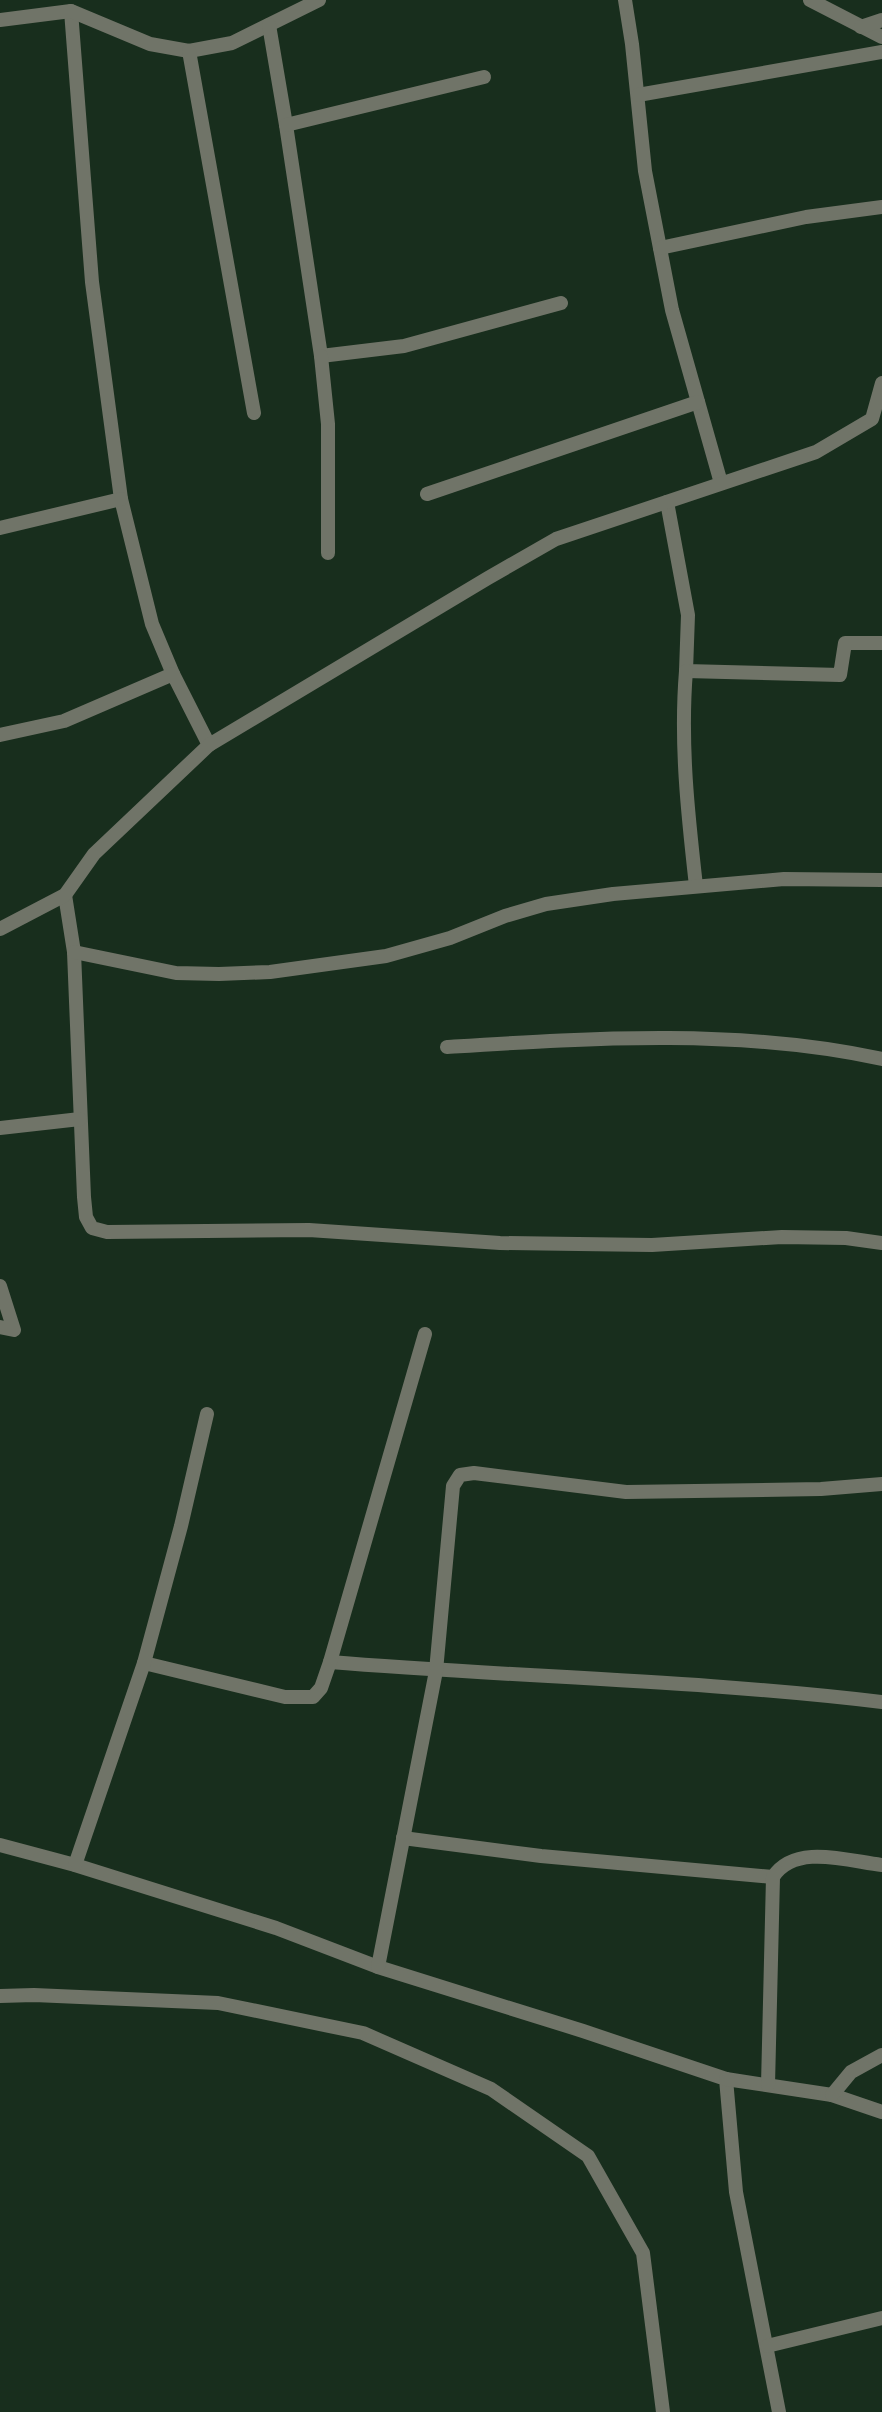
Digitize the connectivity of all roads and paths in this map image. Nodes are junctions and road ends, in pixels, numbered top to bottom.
1 (319, 0) edge
2 (625, 0) edge
3 (810, 0) edge
4 (71, 11) junction
5 (0, 20) edge
6 (882, 20) edge
7 (269, 25) junction
8 (861, 27) junction
9 (882, 37) edge
10 (188, 51) junction
11 (882, 52) edge
12 (484, 78) dead end
13 (638, 95) junction
14 (286, 125) junction
15 (882, 207) edge
16 (660, 248) junction
17 (561, 303) dead end
18 (321, 356) junction
19 (882, 383) edge
20 (698, 402) junction
21 (254, 414) dead end
22 (877, 423) edge
23 (721, 483) junction
24 (427, 494) dead end
25 (121, 499) junction
26 (667, 502) junction
27 (0, 528) edge
28 (328, 553) dead end
29 (882, 642) edge
30 (686, 671) junction
31 (173, 674) junction
32 (0, 735) edge
33 (209, 745) junction
34 (882, 880) edge
35 (696, 886) junction
36 (65, 895) junction
37 (0, 929) edge
38 (74, 952) junction
39 (447, 1047) dead end
40 (882, 1059) edge
41 (80, 1119) junction
42 (0, 1128) edge
43 (882, 1243) edge
44 (0, 1286) edge
45 (0, 1327) edge
46 (425, 1334) dead end
47 (207, 1414) dead end
48 (882, 1484) edge
49 (330, 1662) junction
50 (144, 1663) junction
51 (436, 1671) junction
52 (882, 1702) edge
53 (403, 1838) junction
54 (0, 1845) edge
55 (75, 1865) junction
56 (882, 1866) edge
57 (773, 1877) junction
58 (377, 1967) junction
59 (0, 1996) edge
60 (882, 2055) edge
61 (726, 2079) junction
62 (768, 2085) junction
63 (832, 2095) junction
64 (882, 2112) edge
65 (882, 2318) edge
66 (767, 2346) junction
67 (663, 2412) edge
68 (779, 2412) edge

1 - 7 street
2 - 13 street
3 - 8 street
4 - 5 street
4 - 10 street
4 - 25 street
6 - 8 street
7 - 10 street
7 - 14 street
8 - 9 street
10 - 21 street
11 - 13 street
12 - 14 street
13 - 16 street
14 - 18 street
15 - 16 street
16 - 20 street
17 - 18 street
18 - 28 street
19 - 22 street
20 - 23 street
20 - 24 street
22 - 23 street
23 - 26 street
25 - 27 street
25 - 31 street
26 - 30 street
26 - 33 street
29 - 30 street
30 - 35 street
31 - 32 street
31 - 33 street
33 - 36 street
34 - 35 street
35 - 38 street
36 - 37 street
36 - 38 street
38 - 41 street
39 - 40 street
41 - 42 street
41 - 43 street
44 - 45 street
46 - 49 street
47 - 50 street
48 - 51 street
49 - 50 street
49 - 51 street
50 - 55 street
51 - 52 street
51 - 53 street
53 - 57 street
53 - 58 street
54 - 55 street
55 - 58 street
56 - 57 street
57 - 62 street
58 - 61 street
59 - 67 street
60 - 63 street
61 - 62 street
61 - 66 street
62 - 63 street
63 - 64 street
65 - 66 street
66 - 68 street

